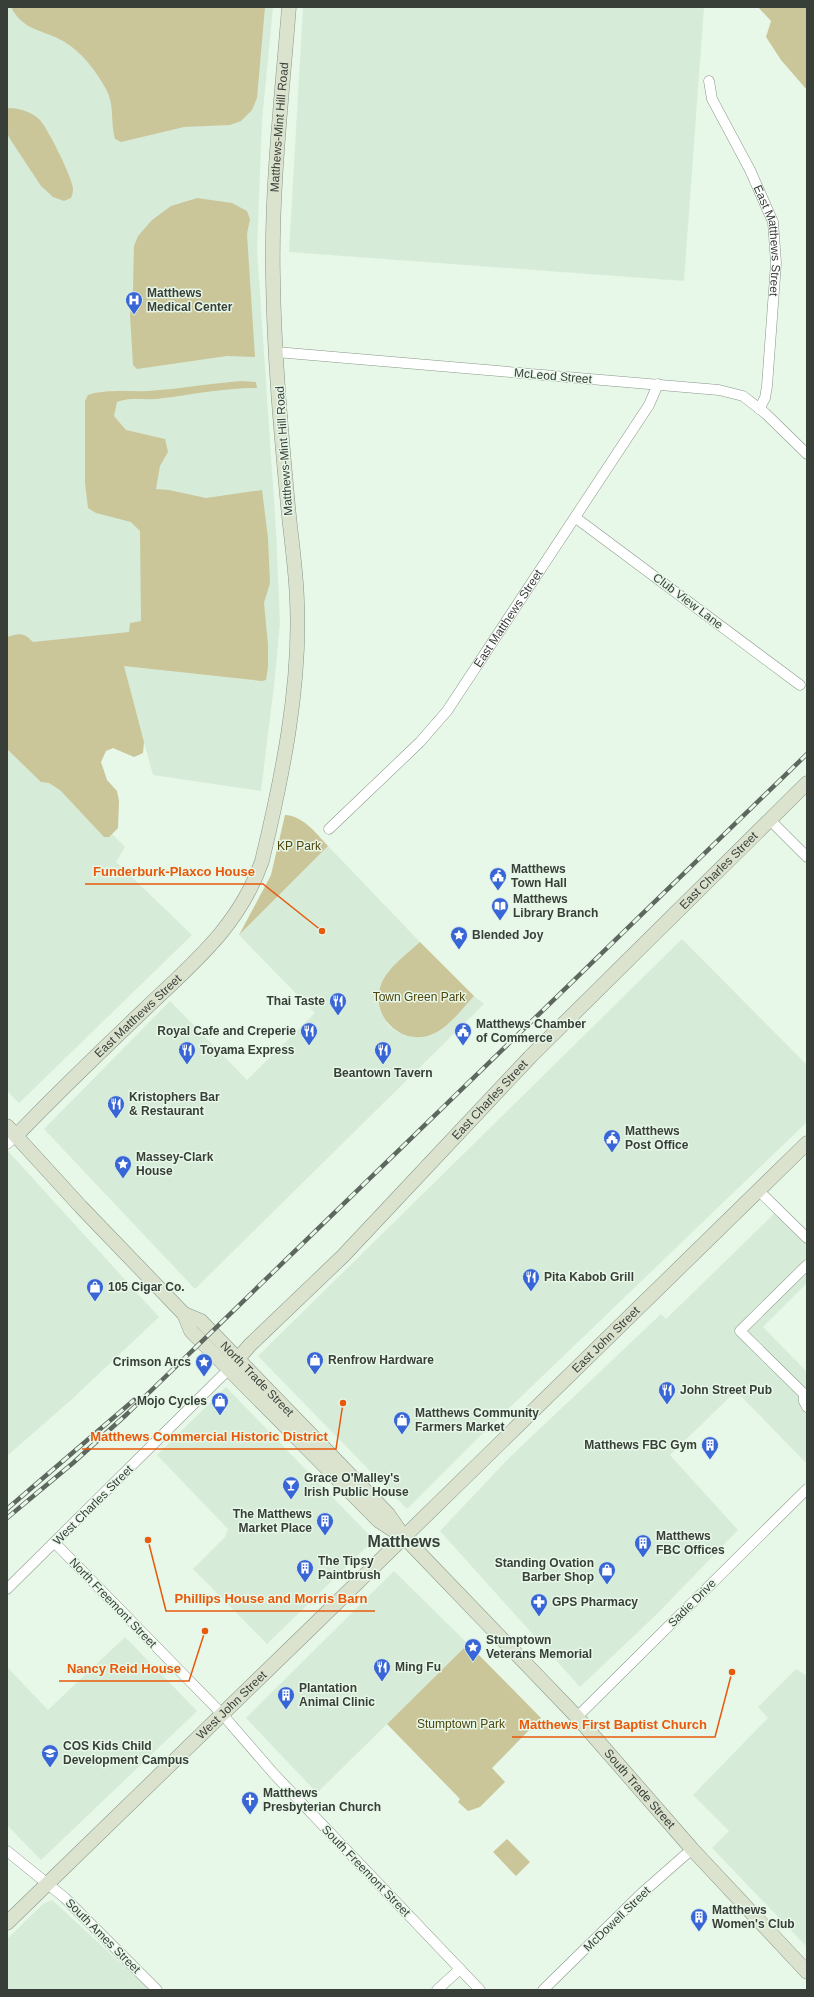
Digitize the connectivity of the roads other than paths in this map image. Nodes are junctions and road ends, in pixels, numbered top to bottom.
1 (289, 7) edge
2 (710, 82) dead end
3 (276, 352) junction
4 (658, 384) junction
5 (759, 410) junction
6 (807, 454) edge
7 (576, 518) junction
8 (800, 685) dead end
9 (807, 783) edge
10 (770, 820) junction
11 (329, 829) dead end
12 (807, 857) edge
13 (250, 889) joint
14 (10, 1135) edge
15 (807, 1143) edge
16 (758, 1190) junction
17 (807, 1238) edge
18 (807, 1265) edge
19 (233, 1364) junction
20 (805, 1392) edge
21 (807, 1407) edge
22 (807, 1489) edge
23 (404, 1537) junction
24 (55, 1543) junction
25 (7, 1589) edge
26 (222, 1714) junction
27 (577, 1717) junction
28 (692, 1849) junction
29 (7, 1851) edge
30 (47, 1884) junction
31 (7, 1923) edge
32 (460, 1969) junction
33 (807, 1972) edge
34 (157, 1990) edge
35 (437, 1990) edge
36 (480, 1990) edge
37 (544, 1990) edge

1 - 3 main road, Matthews-Mint Hill Road
2 - 5 street, East Matthews Street
3 - 4 street, McLeod Street
3 - 13 main road, Matthews-Mint Hill Road
4 - 5 street, McLeod Street
4 - 7 street, East Matthews Street
5 - 6 street, McLeod Street
7 - 8 street, Club View Lane
7 - 11 street, East Matthews Street
9 - 10 main road, East Charles Street
10 - 12 street
10 - 19 main road, East Charles Street
13 - 14 main road, East Matthews Street
14 - 19 main road, North Trade Street
15 - 16 main road, East John Street
16 - 17 street
16 - 23 main road, East John Street
18 - 20 street
19 - 23 main road, North Trade Street
19 - 24 street, West Charles Street
20 - 21 street
22 - 27 street, Sadie Drive
23 - 26 main road, West John Street
23 - 27 main road, South Trade Street
24 - 25 street, West Charles Street
24 - 26 street, North Freemont Street
26 - 30 main road, West John Street
26 - 32 street, South Freemont Street
27 - 28 main road, South Trade Street
28 - 33 main road, South Trade Street
28 - 37 street, McDowell Street
29 - 30 street, South Ames Street
30 - 31 main road, West John Street
30 - 34 street, South Ames Street
32 - 35 street
32 - 36 street, South Freemont Street

